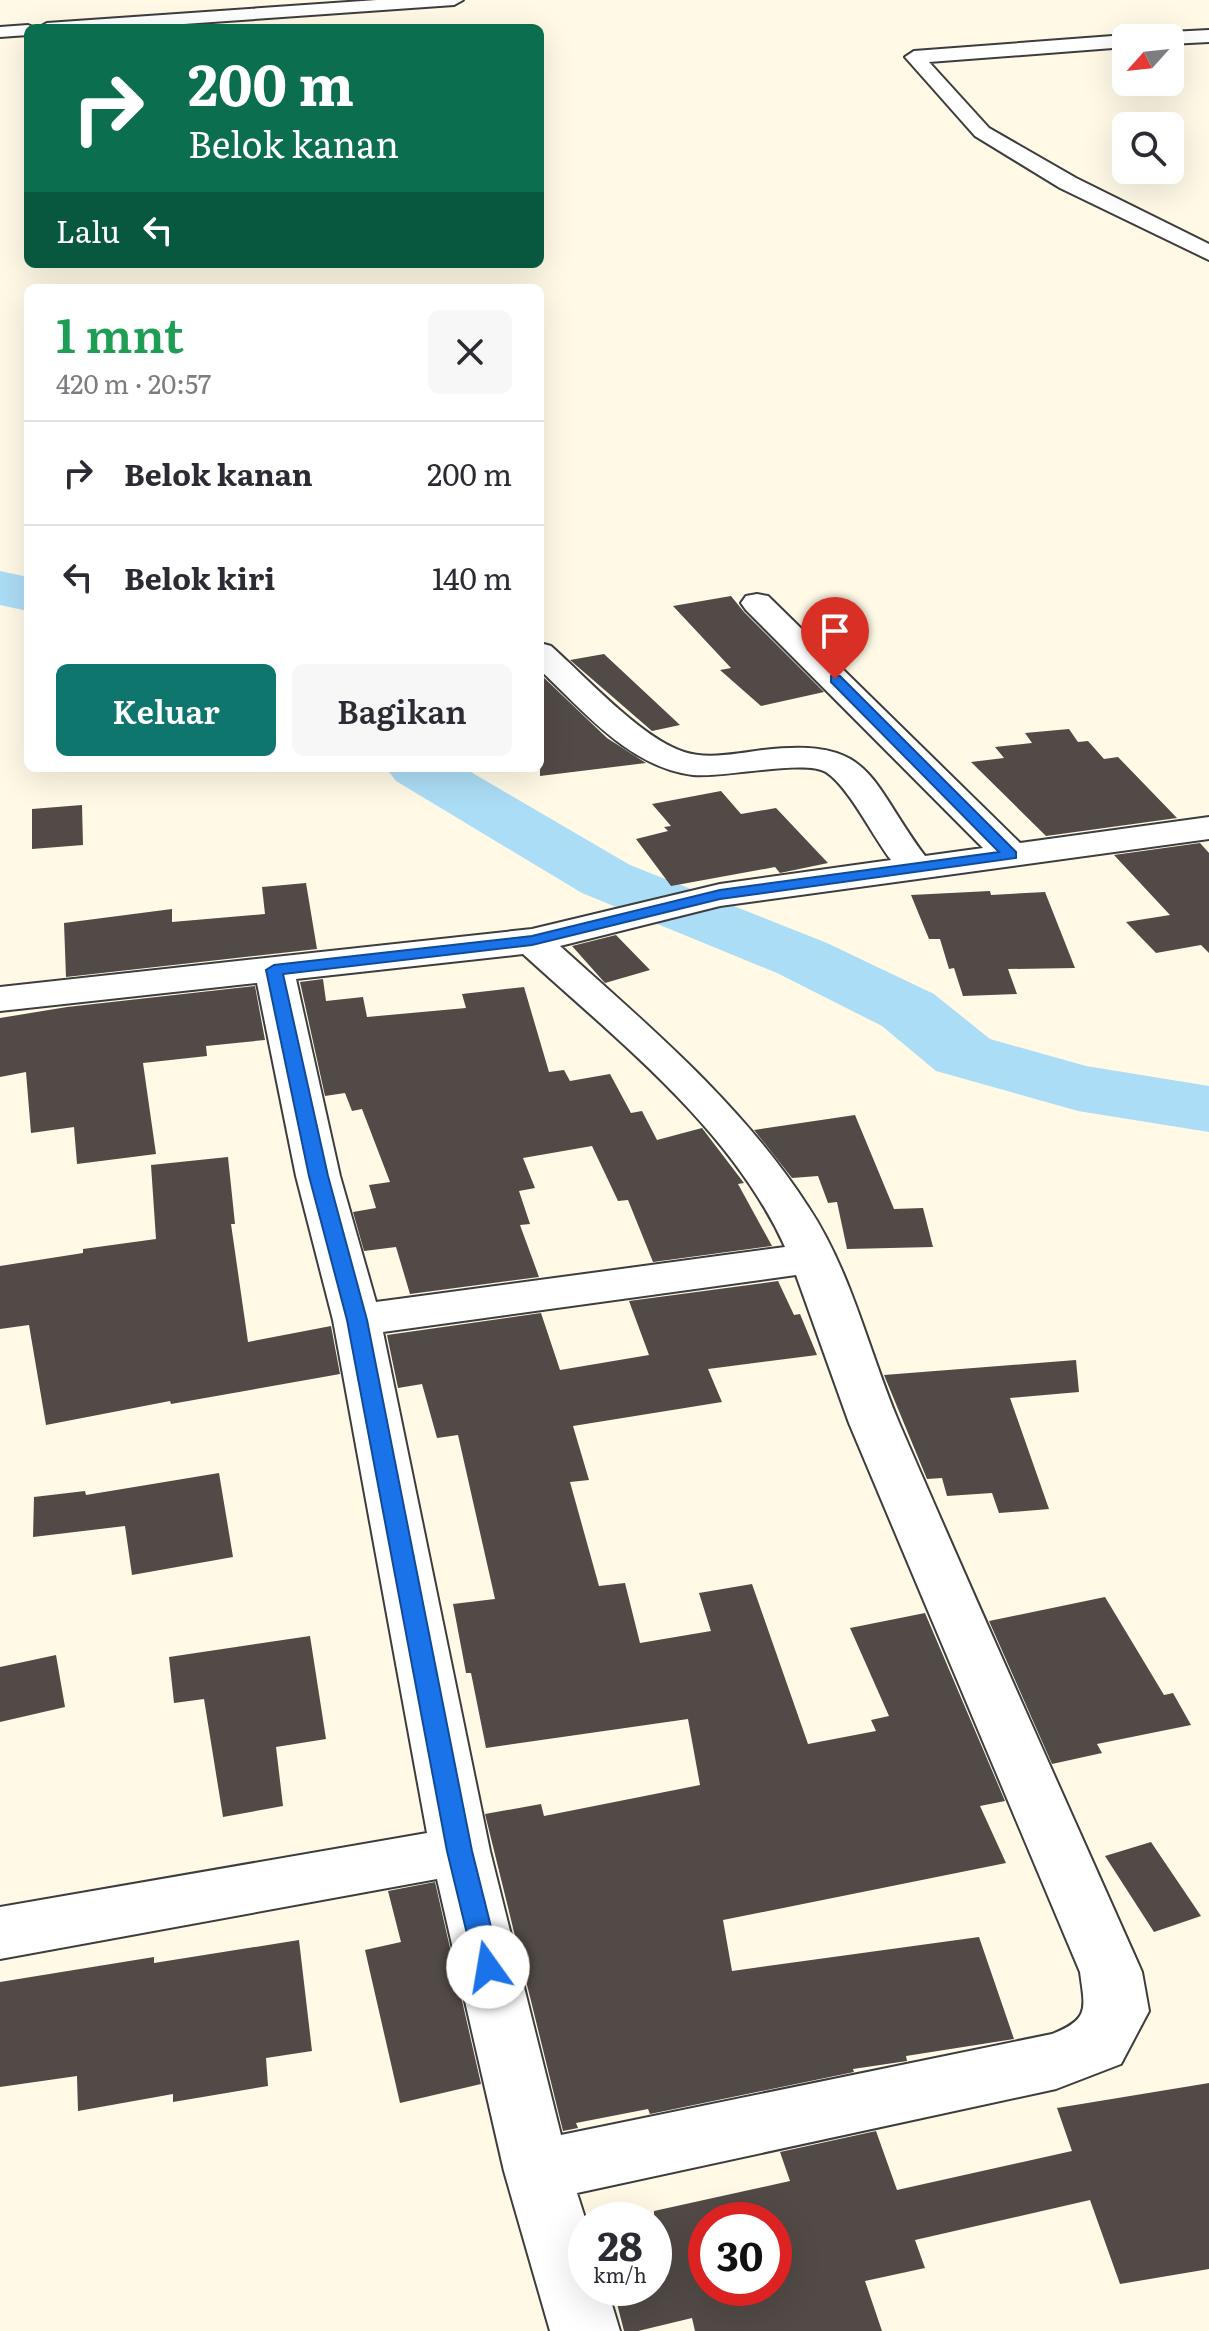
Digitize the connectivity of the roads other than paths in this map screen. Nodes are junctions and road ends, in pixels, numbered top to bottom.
1 (454, 0) edge
2 (105, 24) edge
3 (24, 30) edge
4 (0, 32) edge
5 (1209, 36) edge
6 (1184, 37) edge
7 (1112, 42) edge
8 (1209, 253) edge
9 (757, 603) dead end
10 (544, 657) edge
11 (1209, 828) edge
12 (1011, 855) junction
13 (915, 868) junction
14 (532, 941) junction
15 (274, 970) junction
16 (0, 999) edge
17 (813, 1258) junction
18 (357, 1320) junction
19 (460, 1851) junction
20 (0, 1933) edge
21 (537, 2171) junction
22 (585, 2331) edge

1 - 2 street
3 - 4 street
5 - 6 street
7 - 8 street
9 - 12 street
10 - 13 street
11 - 12 street
12 - 13 street
13 - 14 street
14 - 15 street
14 - 17 street
15 - 16 street
15 - 18 street
17 - 18 street
17 - 21 street
18 - 19 street
19 - 20 street
19 - 21 street
21 - 22 street

